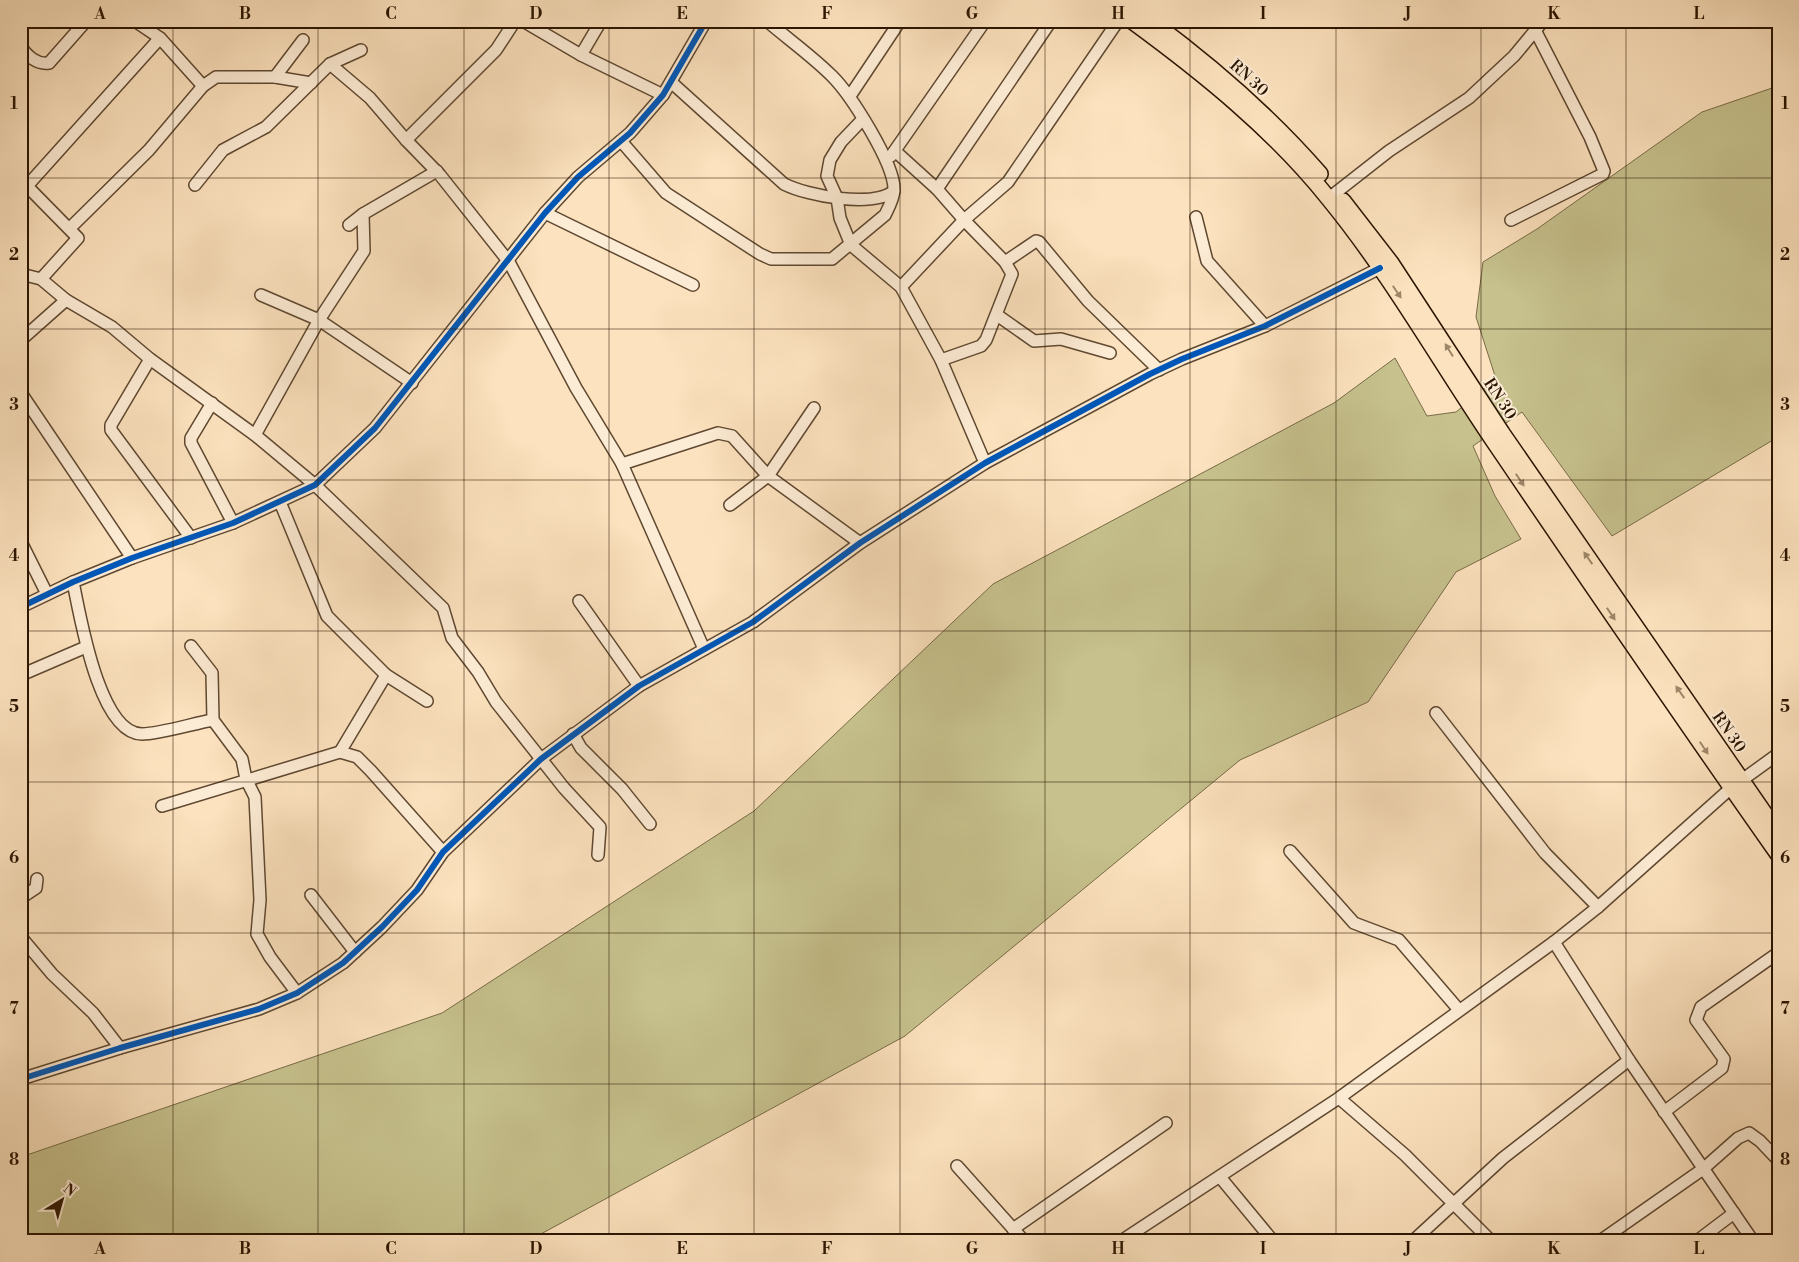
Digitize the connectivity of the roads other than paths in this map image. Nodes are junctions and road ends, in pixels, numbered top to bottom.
1 (86, 21) edge
2 (135, 21) edge
3 (514, 21) edge
4 (523, 21) edge
5 (601, 21) edge
6 (706, 21) edge
7 (766, 21) edge
8 (900, 21) edge
9 (985, 21) edge
10 (1051, 21) edge
11 (1118, 21) edge
12 (1132, 21) edge
13 (1151, 21) edge
14 (153, 26) edge
15 (1539, 26) edge
16 (160, 38) junction
17 (303, 40) dead end
18 (21, 46) edge
19 (361, 50) dead end
20 (581, 55) junction
21 (330, 64) junction
22 (275, 77) junction
23 (311, 82) junction
24 (672, 82) junction
25 (203, 86) junction
26 (663, 95) junction
27 (850, 96) junction
28 (862, 120) junction
29 (406, 140) junction
30 (621, 141) junction
31 (895, 151) junction
32 (887, 162) junction
33 (437, 171) junction
34 (24, 183) edge
35 (195, 185) dead end
36 (937, 189) junction
37 (894, 191) junction
38 (1333, 195) junction
39 (837, 198) junction
40 (545, 213) junction
41 (363, 214) junction
42 (1196, 217) dead end
43 (964, 220) junction
44 (1512, 220) dead end
45 (349, 224) dead end
46 (70, 228) junction
47 (851, 245) junction
48 (509, 262) junction
49 (1005, 262) junction
50 (1380, 268) junction
51 (21, 274) edge
52 (41, 279) junction
53 (692, 285) dead end
54 (901, 287) junction
55 (261, 295) dead end
56 (66, 300) junction
57 (997, 315) junction
58 (319, 320) junction
59 (1265, 326) junction
60 (21, 340) edge
61 (1110, 353) dead end
62 (150, 359) junction
63 (941, 360) junction
64 (1159, 370) junction
65 (412, 383) junction
66 (21, 393) edge
67 (1470, 395) junction
68 (212, 403) junction
69 (814, 408) dead end
70 (255, 435) junction
71 (985, 463) junction
72 (622, 464) junction
73 (768, 476) junction
74 (314, 485) junction
75 (280, 502) junction
76 (730, 505) dead end
77 (234, 522) junction
78 (191, 538) junction
79 (21, 542) edge
80 (860, 543) junction
81 (132, 558) junction
82 (72, 582) junction
83 (47, 594) junction
84 (579, 601) dead end
85 (21, 607) edge
86 (191, 646) dead end
87 (86, 647) junction
88 (704, 649) junction
89 (21, 675) edge
90 (386, 675) junction
91 (639, 686) junction
92 (427, 701) dead end
93 (1436, 713) dead end
94 (213, 720) junction
95 (573, 734) junction
96 (340, 752) junction
97 (1778, 754) edge
98 (542, 759) junction
99 (246, 779) junction
100 (1736, 784) junction
101 (162, 806) dead end
102 (650, 824) dead end
103 (1778, 833) edge
104 (1290, 851) dead end
105 (443, 852) junction
106 (1778, 854) edge
107 (598, 855) dead end
108 (37, 879) dead end
109 (311, 895) dead end
110 (21, 898) edge
111 (1598, 907) junction
112 (21, 937) edge
113 (1554, 942) junction
114 (355, 952) junction
115 (1778, 953) edge
116 (297, 993) junction
117 (1459, 1010) junction
118 (120, 1048) junction
119 (1629, 1060) junction
120 (21, 1079) edge
121 (1339, 1098) junction
122 (1664, 1112) junction
123 (1166, 1122) dead end
124 (1778, 1160) edge
125 (957, 1166) dead end
126 (1703, 1169) junction
127 (1220, 1177) junction
128 (1456, 1204) junction
129 (1734, 1213) junction
130 (1013, 1229) junction
131 (1024, 1241) edge
132 (1122, 1241) edge
133 (1273, 1241) edge
134 (1413, 1241) edge
135 (1491, 1241) edge
136 (1600, 1241) edge
137 (1697, 1241) edge
138 (1753, 1241) edge

1 - 18 street
2 - 14 street
3 - 29 street
4 - 20 street
5 - 20 street
6 - 24 street
7 - 27 street
8 - 27 street
9 - 31 street
10 - 36 street
11 - 43 street
12 - 38 main road, RN 30
13 - 38 main road, RN 30 / RN 30
14 - 16 street
15 - 38 street
15 - 44 street
16 - 25 street
16 - 34 street
17 - 22 street
19 - 21 street
20 - 26 street
21 - 23 street
21 - 29 street
22 - 23 street
22 - 25 street
23 - 35 street
24 - 26 street
24 - 39 street
25 - 46 street
26 - 30 street
27 - 28 street
28 - 32 street
28 - 39 street
29 - 33 street
30 - 40 street
30 - 47 street
31 - 32 street
31 - 36 street
32 - 37 street
33 - 41 street
33 - 48 street
34 - 46 street
36 - 43 street
37 - 39 street
37 - 47 street
38 - 50 main road, RN 30
67 -> 38 main road, RN 30 / RN 30
39 - 47 street
40 - 48 street
40 - 53 street
41 - 45 street
41 - 58 street
42 - 59 street
43 - 49 street
43 - 54 street
46 - 52 street
47 - 54 street
48 - 65 street
48 - 72 street
49 - 57 street
49 - 64 street
50 - 59 street
50 -> 67 main road, RN 30
51 - 52 street
52 - 56 street
54 - 63 street
55 - 58 street
56 - 60 street
56 - 62 street
57 - 61 street
57 - 63 street
58 - 65 street
58 - 70 street
59 - 64 street
62 - 68 street
62 - 78 street
63 - 71 street
64 - 71 street
65 - 74 street
66 - 81 street
67 - 100 main road, RN 30 / RN 30
68 - 70 street
68 - 77 street
69 - 73 street
70 - 74 street
71 - 80 street
72 - 73 street
72 - 88 street
73 - 76 street
73 - 80 street
74 - 75 street
74 - 98 street
75 - 77 street
75 - 90 street
77 - 78 street
78 - 81 street
79 - 83 street
80 - 88 street
81 - 82 street
82 - 83 street
82 - 87 street
83 - 85 street
84 - 91 street
86 - 94 street
87 - 89 street
87 - 94 street
88 - 91 street
90 - 92 street
90 - 96 street
91 - 95 street
93 - 111 street
94 - 99 street
95 - 98 street
95 - 102 street
96 - 99 street
96 - 105 street
97 - 100 street
98 - 105 street
98 - 107 street
99 - 101 street
99 - 116 street
100 - 103 main road, RN 30
100 - 106 main road, RN 30
100 - 111 street
104 - 117 street
105 - 114 street
108 - 110 street
109 - 114 street
111 - 113 street
112 - 118 street
113 - 117 street
113 - 119 street
114 - 116 street
115 - 122 street
116 - 118 street
117 - 121 street
118 - 120 street
119 - 122 street
119 - 128 street
121 - 127 street
121 - 128 street
122 - 126 street
123 - 130 street
124 - 126 street
125 - 130 street
126 - 129 street
126 - 136 street
127 - 132 street
127 - 133 street
128 - 134 street
128 - 135 street
129 - 137 street
129 - 138 street
130 - 131 street

